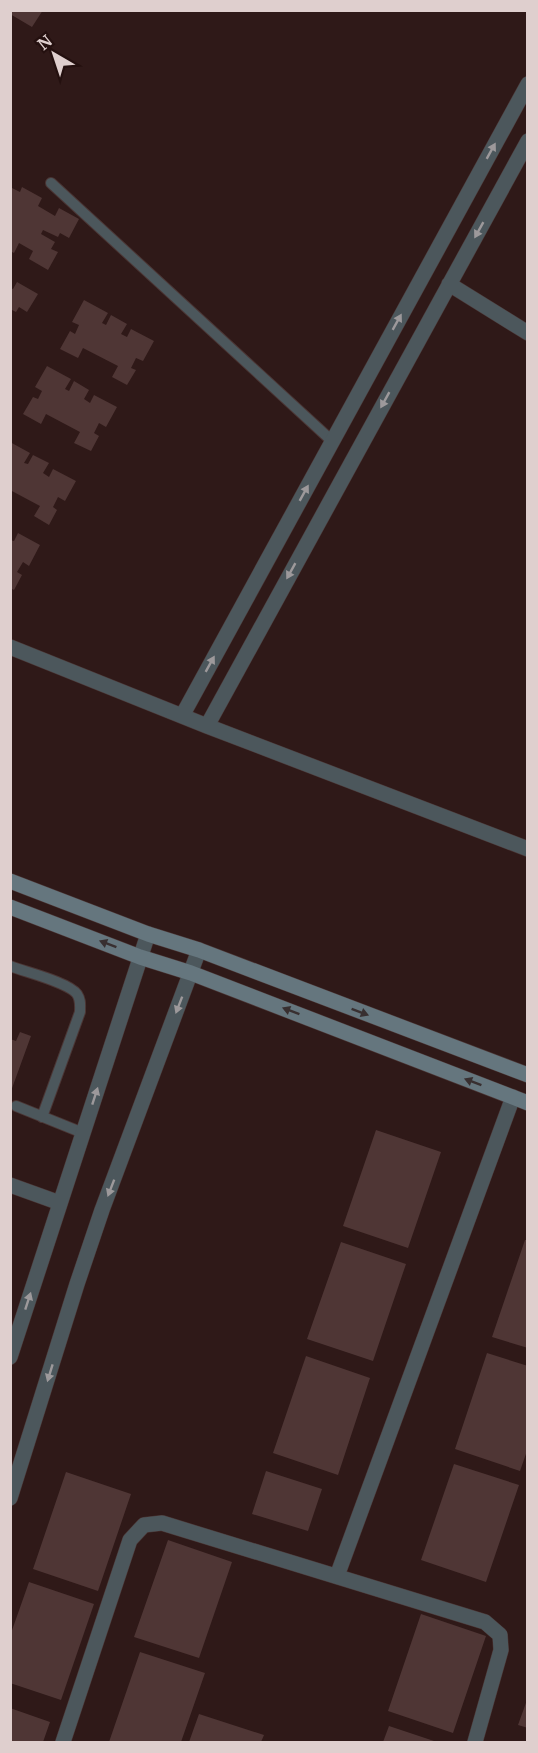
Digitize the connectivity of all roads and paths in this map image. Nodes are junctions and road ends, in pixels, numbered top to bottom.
1 (528, 84) edge
2 (528, 141) edge
3 (51, 183) dead end
4 (449, 284) junction
5 (528, 333) edge
6 (332, 441) junction
7 (10, 647) edge
8 (182, 716) junction
9 (207, 726) junction
10 (528, 849) edge
11 (10, 881) edge
12 (10, 907) edge
13 (148, 934) junction
14 (199, 950) junction
15 (140, 957) junction
16 (10, 966) edge
17 (191, 973) junction
18 (528, 1075) edge
19 (513, 1097) junction
20 (528, 1102) edge
21 (16, 1106) dead end
22 (42, 1117) junction
23 (83, 1133) junction
24 (10, 1185) edge
25 (60, 1203) junction
26 (15, 1324) edge
27 (10, 1357) edge
28 (10, 1498) edge
29 (337, 1576) junction
30 (63, 1743) edge
31 (475, 1743) edge

6 -> 1 street
2 -> 4 street
3 - 6 lane
4 - 5 street
4 -> 9 street
8 -> 6 street
7 - 8 street
8 - 9 street
9 - 10 street
11 - 13 main road
15 -> 12 main road
13 - 14 main road
13 - 15 street
14 - 17 street
14 -> 18 main road
15 - 17 main road
23 -> 15 street
16 - 22 lane
19 -> 17 main road
17 -> 28 street
19 - 20 main road
19 - 29 street
21 - 22 lane
22 - 23 lane
23 - 25 street
24 - 25 street
26 -> 25 street
26 - 27 street
29 - 30 street
29 - 31 street

